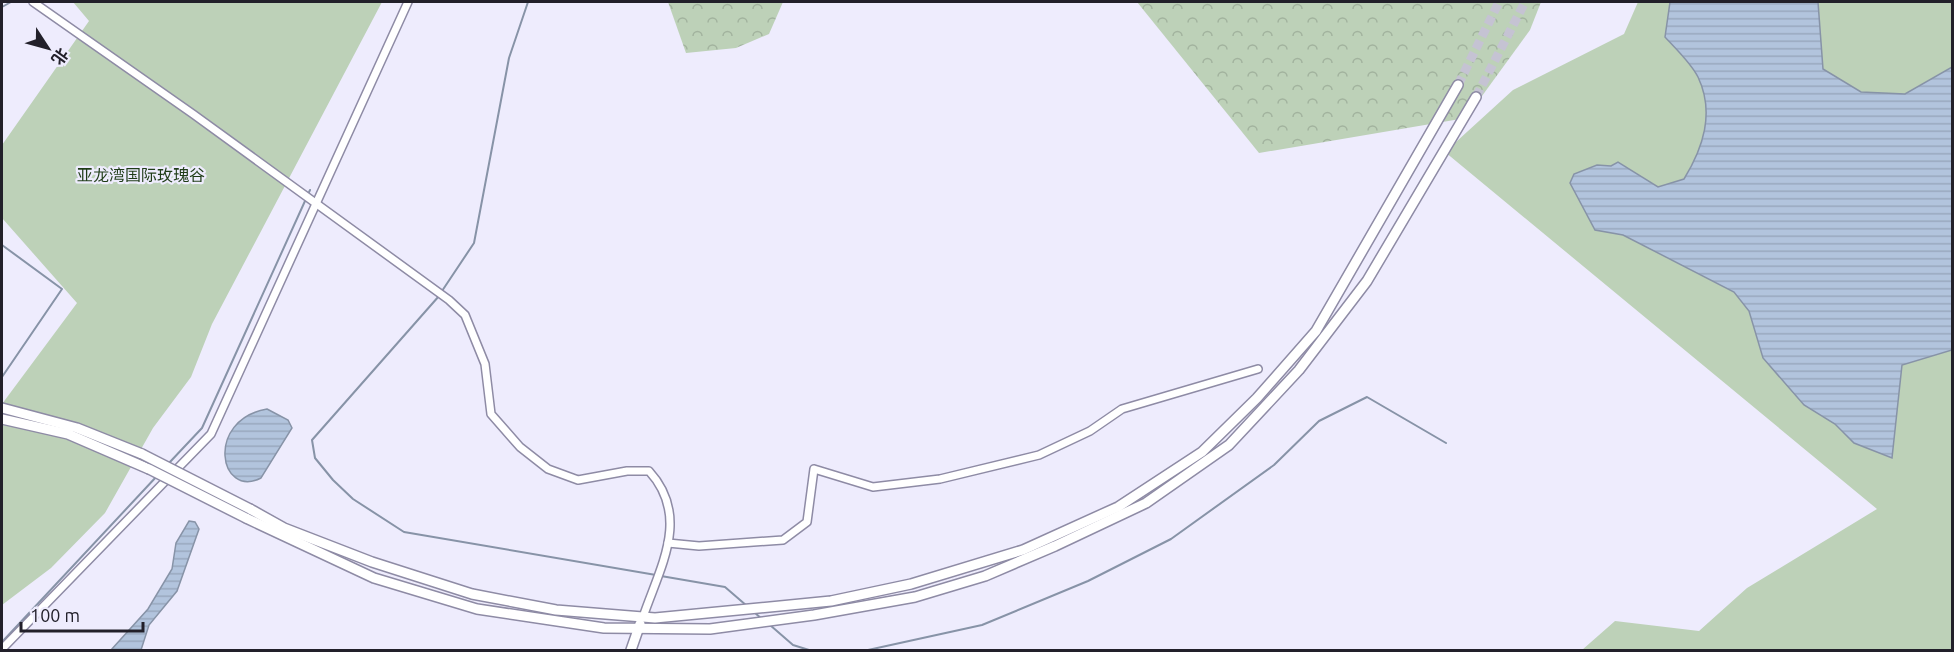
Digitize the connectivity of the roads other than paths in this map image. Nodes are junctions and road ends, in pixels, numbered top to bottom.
1 (33, 2) edge
2 (408, 2) edge
3 (1458, 85) tunnel mouth
4 (1476, 97) tunnel mouth
5 (314, 204) junction
6 (1258, 369) dead end
7 (2, 408) edge
8 (2, 419) edge
9 (248, 513) junction
10 (668, 543) junction
11 (935, 577) junction
12 (892, 588) junction
13 (941, 589) junction
14 (893, 601) junction
15 (643, 616) joint
16 (639, 629) junction
17 (2, 648) edge
18 (631, 651) edge

1 - 5 street
2 - 5 street
3 - 11 main road
4 - 13 main road
5 - 10 street
5 - 17 street
6 - 10 street
7 - 9 main road, bridge
8 - 9 main road, bridge
9 - 12 main road
9 - 16 main road
10 - 15 street
11 - 12 main road
11 - 13 main road
12 - 14 main road
13 - 14 main road
14 - 16 main road
15 - 16 main road
16 - 18 main road

